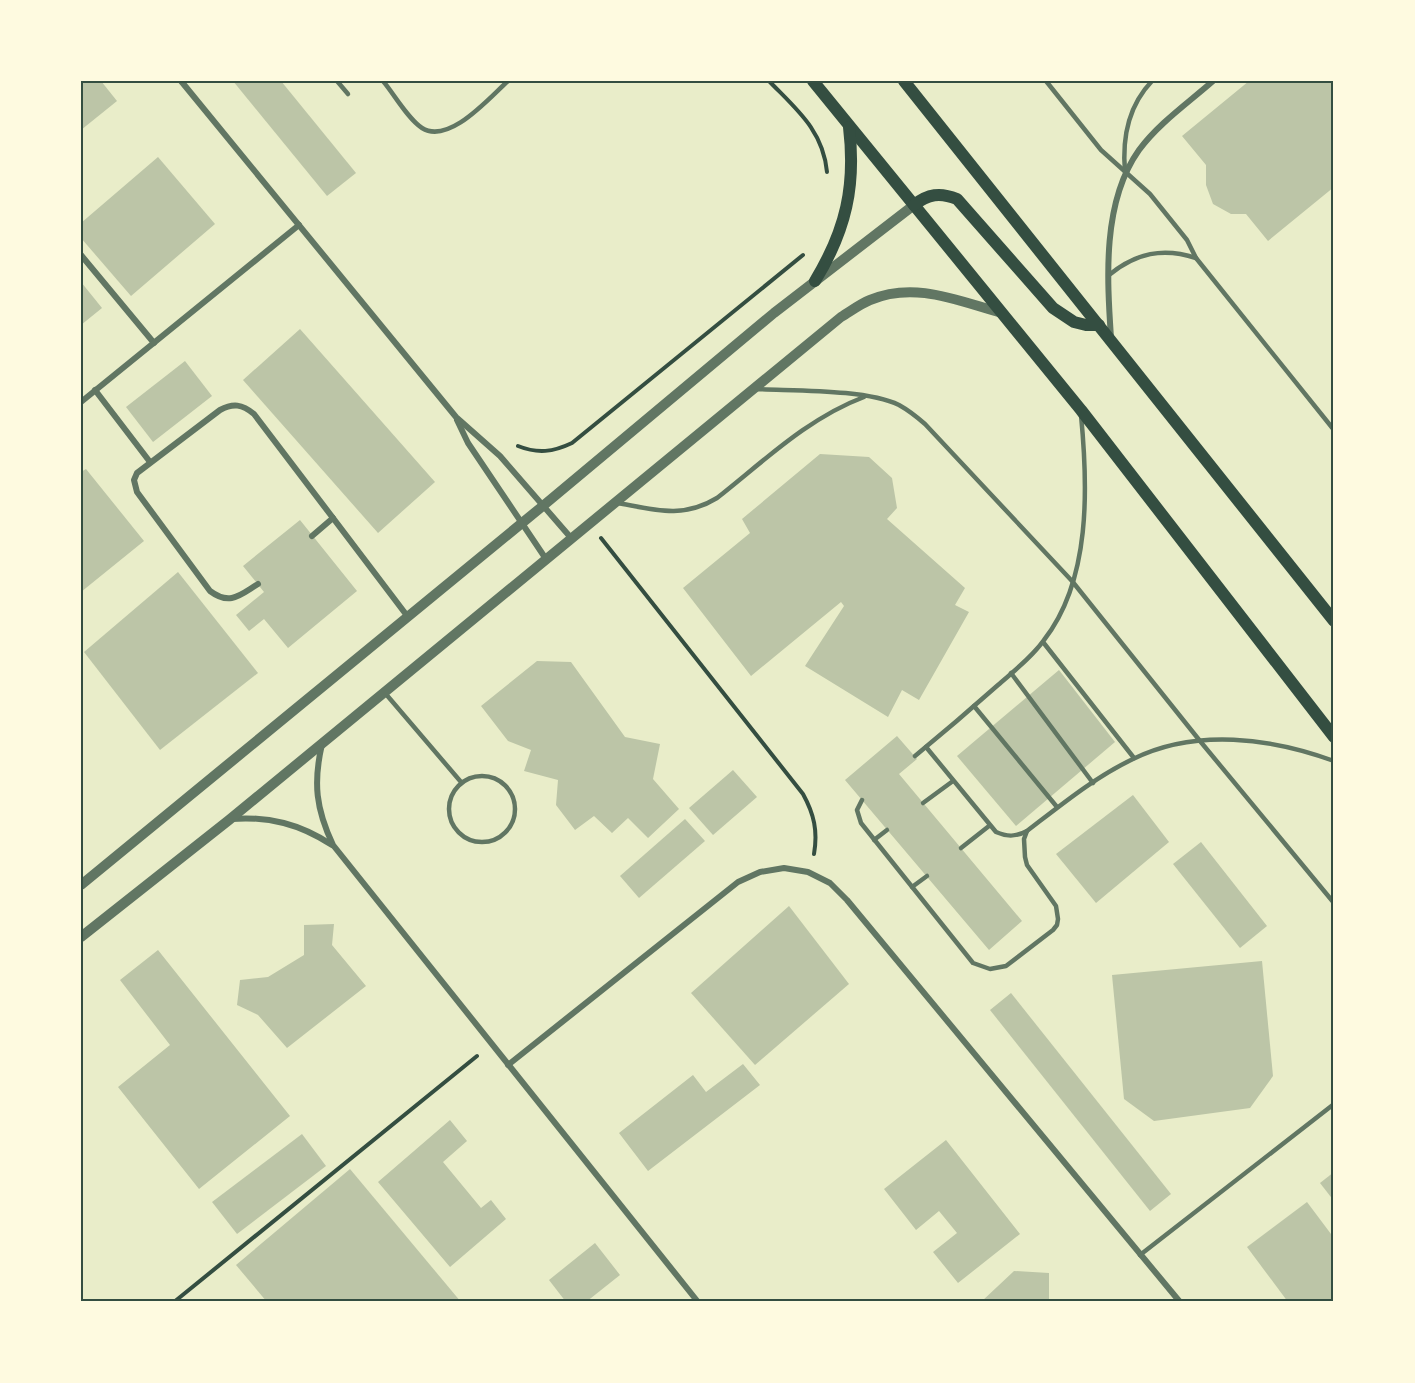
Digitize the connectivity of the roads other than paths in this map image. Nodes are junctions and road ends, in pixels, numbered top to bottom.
1 (181, 81) edge
2 (337, 81) edge
3 (383, 81) edge
4 (508, 81) edge
5 (813, 81) edge
6 (904, 81) edge
7 (1046, 81) edge
8 (1152, 81) edge
9 (1213, 81) edge
10 (348, 94) dead end
11 (849, 126) junction
12 (1126, 174) junction
13 (914, 205) junction
14 (299, 225) junction
15 (81, 255) edge
16 (1196, 258) junction
17 (1110, 275) junction
18 (815, 281) junction
19 (1002, 313) junction
20 (1099, 325) junction
21 (1112, 341) junction
22 (154, 343) junction
23 (753, 389) junction
24 (95, 390) junction
25 (865, 397) junction
26 (81, 402) edge
27 (1081, 410) junction
28 (456, 417) junction
29 (1334, 430) edge
30 (150, 462) junction
31 (615, 502) junction
32 (544, 505) junction
33 (333, 518) junction
34 (522, 523) junction
35 (312, 536) dead end
36 (572, 539) junction
37 (546, 559) junction
38 (1072, 581) junction
39 (258, 584) dead end
40 (408, 617) junction
41 (1334, 620) edge
42 (1043, 642) junction
43 (1011, 673) junction
44 (384, 692) junction
45 (974, 706) junction
46 (1334, 737) edge
47 (1200, 741) junction
48 (323, 742) junction
49 (926, 747) junction
50 (915, 756) dead end
51 (1134, 758) junction
52 (1334, 761) edge
53 (953, 780) junction
54 (461, 782) junction
55 (1093, 783) junction
56 (862, 800) dead end
57 (923, 803) dead end
58 (1057, 807) junction
59 (230, 820) junction
60 (989, 826) junction
61 (887, 830) dead end
62 (1027, 831) junction
63 (874, 840) junction
64 (333, 845) junction
65 (961, 848) dead end
66 (927, 876) dead end
67 (81, 885) edge
68 (912, 887) junction
69 (1334, 903) edge
70 (81, 937) edge
71 (508, 1065) junction
72 (1334, 1104) edge
73 (1140, 1255) junction
74 (698, 1302) edge
75 (1180, 1302) edge

1 - 14 street
2 - 10 lane
3 - 4 lane
5 - 11 main road
6 - 20 main road
7 - 12 lane
8 - 12 lane
9 - 12 street
11 - 13 main road
11 - 18 main road
12 - 16 lane
12 - 17 street
13 - 18 street
13 - 19 main road
13 - 20 main road
14 - 22 street
14 - 28 street
15 - 22 street
16 - 17 lane
16 - 29 lane
17 - 21 street
18 - 32 street
19 - 23 street
19 - 27 main road
20 - 21 main road
21 - 41 main road
22 - 24 street
23 - 25 lane
23 - 31 street
24 - 26 street
24 - 30 street
25 - 31 lane
25 - 38 lane
27 - 38 lane
27 - 46 main road
28 - 32 street
28 - 34 street
30 - 33 street
30 - 39 street
31 - 36 street
32 - 34 street
32 - 36 street
33 - 35 street
33 - 40 street
34 - 37 street
34 - 40 street
36 - 37 street
37 - 44 street
38 - 42 lane
38 - 47 lane
40 - 67 street
42 - 43 lane
42 - 51 lane
43 - 45 lane
43 - 55 lane
44 - 48 street
44 - 54 lane
45 - 49 lane
45 - 58 lane
47 - 51 lane
47 - 52 lane
47 - 69 lane
48 - 59 street
48 - 64 street
49 - 50 lane
49 - 53 lane
51 - 55 lane
53 - 57 lane
53 - 60 lane
54 - 54 lane
55 - 58 lane
56 - 63 lane
58 - 62 lane
59 - 64 street
59 - 70 street
60 - 62 lane
60 - 65 lane
61 - 63 lane
62 - 68 lane
63 - 68 lane
64 - 71 street
66 - 68 lane
71 - 73 street
71 - 74 street
72 - 73 lane
73 - 75 street

